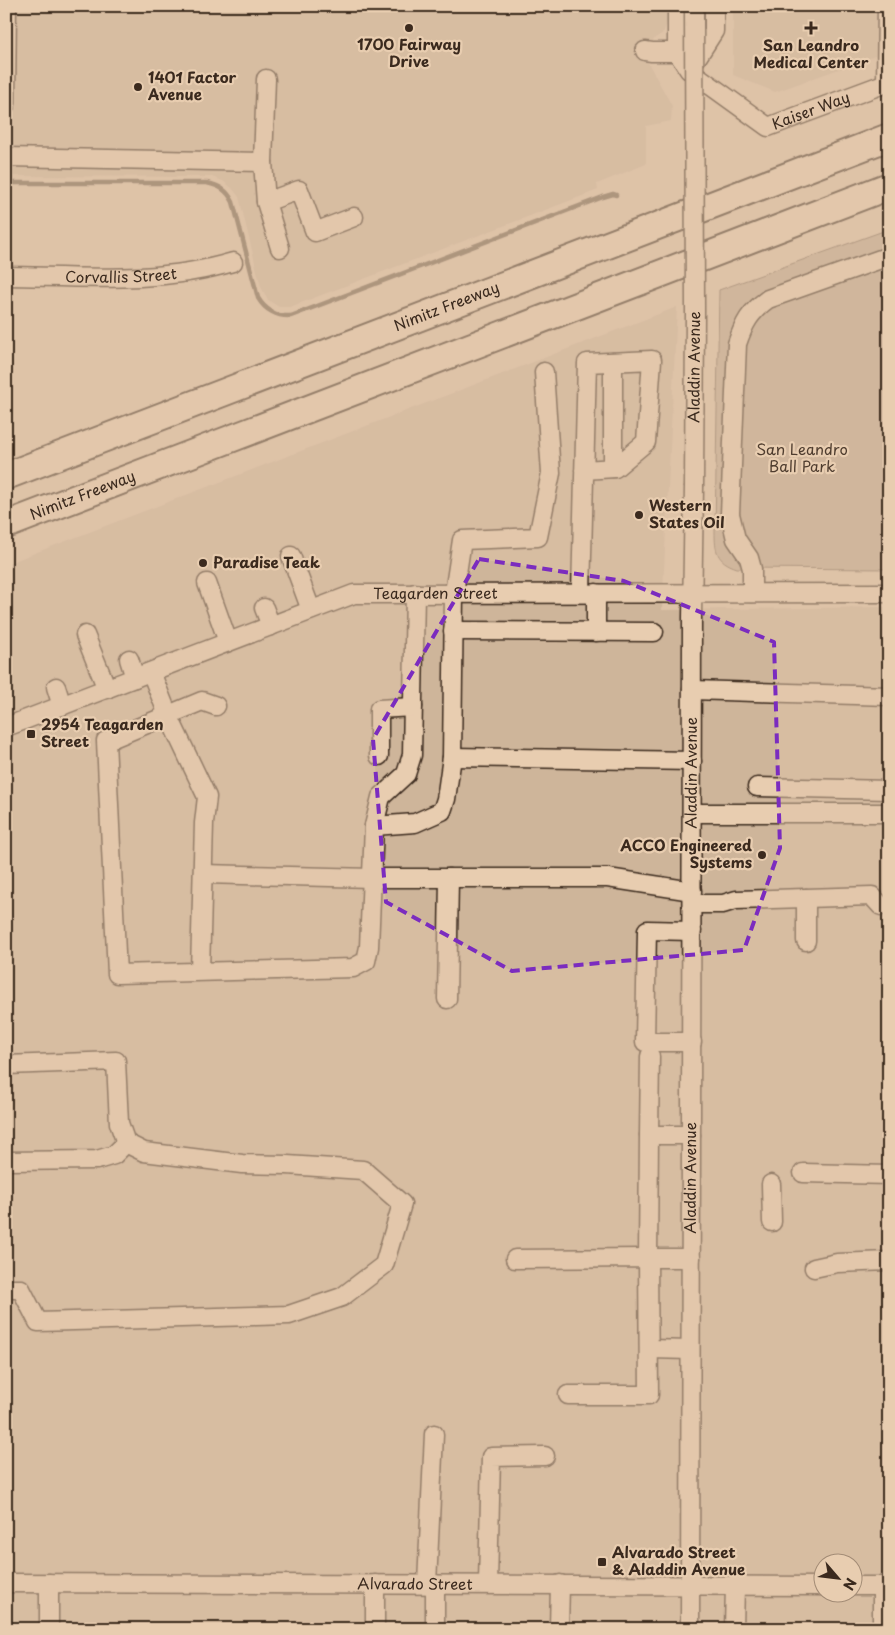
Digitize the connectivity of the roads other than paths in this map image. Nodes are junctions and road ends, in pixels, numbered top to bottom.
1 (7, 6) edge
2 (677, 6) edge
3 (694, 6) edge
4 (714, 6) edge
5 (887, 6) edge
6 (644, 51) dead end
7 (677, 52) junction
8 (690, 70) junction
9 (266, 79) dead end
10 (888, 82) edge
11 (6, 104) edge
12 (889, 137) edge
13 (6, 157) edge
14 (263, 162) junction
15 (889, 186) edge
16 (266, 202) junction
17 (354, 217) dead end
18 (280, 248) dead end
19 (889, 256) edge
20 (233, 262) dead end
21 (6, 276) edge
22 (613, 362) junction
23 (544, 372) dead end
24 (613, 468) junction
25 (584, 470) junction
26 (6, 476) edge
27 (6, 525) edge
28 (291, 556) dead end
29 (207, 584) dead end
30 (415, 593) junction
31 (454, 593) junction
32 (589, 593) junction
33 (692, 593) junction
34 (752, 593) junction
35 (889, 593) edge
36 (264, 608) dead end
37 (311, 610) junction
38 (271, 626) junction
39 (454, 631) junction
40 (596, 632) junction
41 (654, 632) dead end
42 (85, 635) dead end
43 (228, 642) junction
44 (129, 659) dead end
45 (143, 675) junction
46 (56, 687) dead end
47 (107, 689) junction
48 (692, 690) junction
49 (889, 696) edge
50 (62, 706) junction
51 (216, 706) dead end
52 (413, 707) junction
53 (168, 715) junction
54 (7, 724) edge
55 (379, 756) dead end
56 (452, 757) junction
57 (692, 761) junction
58 (757, 787) dead end
59 (889, 790) edge
60 (692, 813) junction
61 (889, 814) edge
62 (374, 826) junction
63 (203, 874) junction
64 (372, 878) junction
65 (449, 878) junction
66 (692, 897) junction
67 (806, 898) junction
68 (881, 906) dead end
69 (692, 931) junction
70 (806, 941) dead end
71 (200, 972) junction
72 (447, 999) dead end
73 (692, 1042) junction
74 (650, 1056) dead end
75 (6, 1065) edge
76 (649, 1135) junction
77 (691, 1135) junction
78 (126, 1143) junction
79 (6, 1160) edge
80 (803, 1173) dead end
81 (889, 1175) edge
82 (772, 1184) dead end
83 (772, 1222) dead end
84 (515, 1258) dead end
85 (648, 1258) junction
86 (691, 1258) junction
87 (889, 1261) edge
88 (814, 1268) dead end
89 (6, 1289) edge
90 (650, 1349) junction
91 (690, 1350) junction
92 (568, 1395) dead end
93 (434, 1434) dead end
94 (545, 1456) dead end
95 (6, 1583) edge
96 (49, 1583) junction
97 (375, 1584) junction
98 (431, 1584) junction
99 (488, 1584) junction
100 (560, 1584) junction
101 (690, 1585) junction
102 (735, 1585) junction
103 (812, 1586) edge
104 (862, 1586) edge
105 (885, 1586) edge
106 (885, 1608) edge
107 (49, 1629) edge
108 (375, 1629) edge
109 (435, 1629) edge
110 (559, 1629) edge
111 (690, 1629) edge
112 (734, 1629) edge
113 (882, 1629) edge

1 - 11 street
2 - 7 street
3 - 33 street, Aladdin Avenue, bridge
4 - 8 street
5 - 10 street
6 - 7 street
7 - 8 street
8 - 10 street, Kaiser Way
9 - 14 street
12 - 26 highway, Nimitz Freeway
13 - 14 street
14 - 16 street
15 - 27 highway, Nimitz Freeway
16 - 17 street
16 - 18 street
19 - 34 street
20 - 21 street, Corvallis Street
22 - 24 street
22 - 24 street
22 - 25 street
23 - 31 street
24 - 25 street
25 - 32 street
28 - 37 street
29 - 43 street
30 - 31 street, Teagarden Street
30 - 37 street, Teagarden Street
30 - 52 street
31 - 32 street, Teagarden Street
31 - 39 street
32 - 33 street, Teagarden Street
32 - 40 street
33 - 34 street, Teagarden Street
33 - 48 street, Aladdin Avenue
34 - 35 street, Teagarden Street
36 - 38 street
37 - 38 street, Teagarden Street
38 - 43 street, Teagarden Street
39 - 40 street
39 - 56 street
40 - 41 street
42 - 47 street
43 - 45 street, Teagarden Street
44 - 45 street
45 - 47 street, Teagarden Street
45 - 53 street
46 - 50 street
47 - 50 street, Teagarden Street
48 - 49 street
48 - 57 street, Aladdin Avenue
50 - 54 street, Teagarden Street
51 - 53 street
52 - 55 street
52 - 62 street
53 - 63 street
53 - 71 street
56 - 57 street
56 - 62 street
57 - 60 street, Aladdin Avenue
58 - 59 street
60 - 61 street
60 - 66 street, Aladdin Avenue
62 - 64 street
63 - 64 street
63 - 71 street
64 - 65 street
64 - 71 street
65 - 66 street
65 - 72 street
66 - 67 street
66 - 69 street, Aladdin Avenue
67 - 68 street
67 - 70 street
69 - 73 street, Aladdin Avenue
69 - 73 street
73 - 77 street, Aladdin Avenue
74 - 76 street
75 - 78 street
76 - 77 street
76 - 85 street
77 - 86 street, Aladdin Avenue
78 - 79 street
78 - 89 street
80 - 81 street
82 - 83 street
84 - 85 street
85 - 86 street
85 - 90 street
86 - 91 street, Aladdin Avenue
87 - 88 street
90 - 91 street
90 - 92 street
91 - 101 street, Aladdin Avenue
93 - 98 street
94 - 99 street
95 - 96 street, Alvarado Street
96 - 97 street, Alvarado Street
96 - 107 street
97 - 98 street, Alvarado Street
97 - 108 street
98 - 99 street, Alvarado Street
98 - 109 street
99 - 100 street, Alvarado Street
100 - 101 street, Alvarado Street
100 - 110 street
101 - 102 street, Alvarado Street
101 - 111 street, Aladdin Avenue
102 - 103 street, Alvarado Street
102 - 112 street
104 - 105 street
105 - 106 street
106 - 113 street

